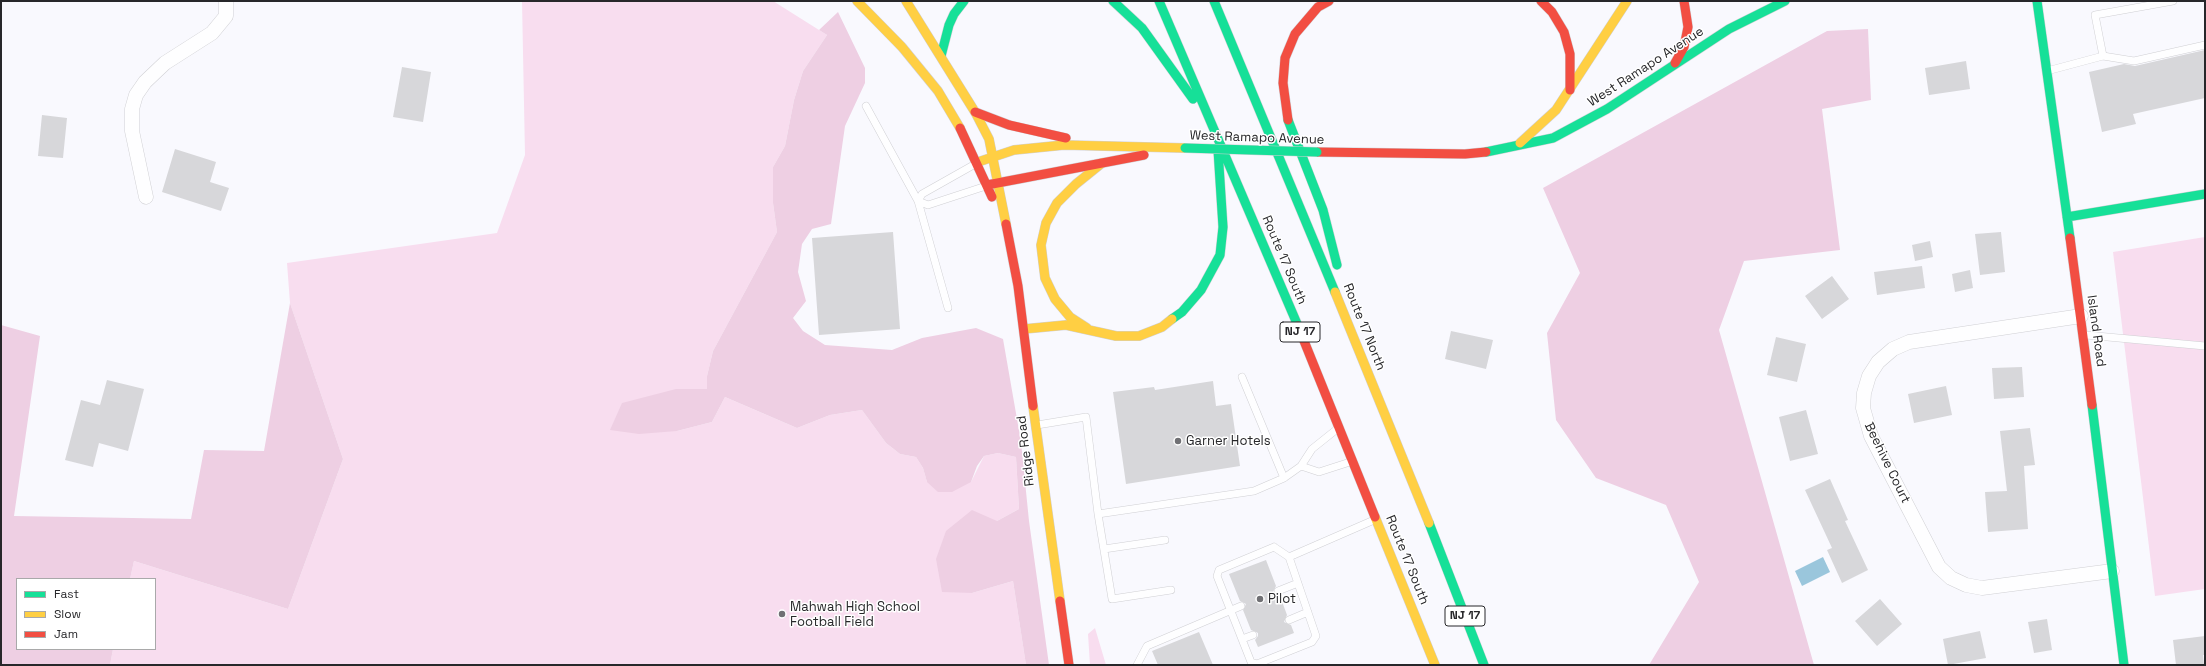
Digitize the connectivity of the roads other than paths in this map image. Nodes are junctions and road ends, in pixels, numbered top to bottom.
1 (226, 1) edge
2 (857, 1) edge
3 (906, 1) edge
4 (964, 1) edge
5 (1114, 1) edge
6 (1159, 1) edge
7 (1214, 1) edge
8 (1329, 1) edge
9 (1541, 1) edge
10 (1627, 1) edge
11 (1684, 1) edge
12 (1785, 1) edge
13 (2037, 1) edge
14 (2173, 1) edge
15 (1319, 4) edge
16 (2205, 45) edge
17 (941, 56) junction
18 (2103, 56) junction
19 (1675, 63) junction
20 (2046, 71) junction
21 (1570, 90) junction
22 (866, 106) dead end
23 (975, 112) junction
24 (1217, 134) junction
25 (1120, 145) junction
26 (1517, 145) junction
27 (1185, 148) junction
28 (992, 156) junction
29 (977, 163) junction
30 (1102, 163) junction
31 (998, 183) junction
32 (987, 185) junction
33 (2205, 194) edge
34 (146, 197) dead end
35 (918, 201) junction
36 (2067, 216) junction
37 (1008, 233) junction
38 (948, 308) dead end
39 (2081, 316) junction
40 (1024, 329) junction
41 (1090, 329) junction
42 (2083, 335) junction
43 (1357, 344) junction
44 (2205, 346) edge
45 (1242, 377) dead end
46 (1036, 425) junction
47 (1339, 427) junction
48 (1352, 461) junction
49 (1301, 466) junction
50 (1284, 478) junction
51 (1098, 514) junction
52 (1376, 519) junction
53 (1165, 540) dead end
54 (1104, 549) junction
55 (1289, 557) junction
56 (2112, 571) junction
57 (1298, 583) junction
58 (1171, 590) dead end
59 (1278, 591) dead end
60 (1242, 606) dead end
61 (1230, 610) junction
62 (1308, 612) junction
63 (1289, 620) dead end
64 (1253, 635) dead end
65 (1242, 639) junction
66 (1069, 665) edge
67 (1137, 665) edge
68 (1435, 665) edge
69 (1484, 665) edge
70 (2124, 665) edge

1 - 34 street
2 - 29 main road
3 - 17 main road
4 - 17 main road
5 - 24 main road
6 - 24 main road, Route 17 South / NJ 17
7 - 43 main road, Route 17 North / NJ 17
8 - 15 main road
9 - 21 main road
10 - 21 main road, West Ramapo Avenue
11 - 19 main road
12 - 19 main road, West Ramapo Avenue
13 - 20 main road, Island Road
14 - 18 lane
15 - 43 main road
16 - 18 lane
17 - 23 main road
18 - 20 lane
19 - 26 main road, West Ramapo Avenue
20 - 36 main road, Island Road
21 - 26 main road, West Ramapo Avenue
22 - 35 lane
23 - 25 main road
23 - 28 main road
24 - 41 main road
24 - 47 main road, Route 17 South / NJ 17
25 - 27 main road
25 - 28 main road
26 - 27 main road, West Ramapo Avenue, bridge
27 - 30 main road, West Ramapo Avenue
28 - 29 main road
28 - 31 main road
29 - 32 main road
29 - 35 lane
30 - 31 main road, West Ramapo Avenue
30 - 41 main road
31 - 32 main road, West Ramapo Avenue
31 - 37 main road, Ridge Road
32 - 35 lane
32 - 37 main road, Ridge Road
33 - 36 main road
35 - 38 lane
36 - 39 main road, Island Road
37 - 40 main road, Ridge Road
39 - 42 main road, Island Road
39 - 56 street, Beehive Court
40 - 41 main road
40 - 46 main road, Ridge Road
42 - 44 lane
42 - 56 main road, Island Road
43 - 69 main road, Route 17 North / NJ 17
45 - 50 lane
46 - 51 lane
46 - 66 main road, Ridge Road
47 - 48 main road, Route 17 South / NJ 17
47 - 49 lane
48 - 49 lane
48 - 52 main road, Route 17 South / NJ 17
49 - 50 lane
50 - 51 lane
51 - 54 lane
52 - 55 lane
52 - 68 main road, Route 17 South / NJ 17
53 - 54 lane
54 - 58 lane
55 - 57 lane
55 - 61 lane
56 - 70 main road, Island Road
57 - 59 lane
57 - 62 lane
60 - 61 lane
61 - 65 lane
61 - 67 lane
62 - 63 lane
62 - 65 lane
64 - 65 lane

